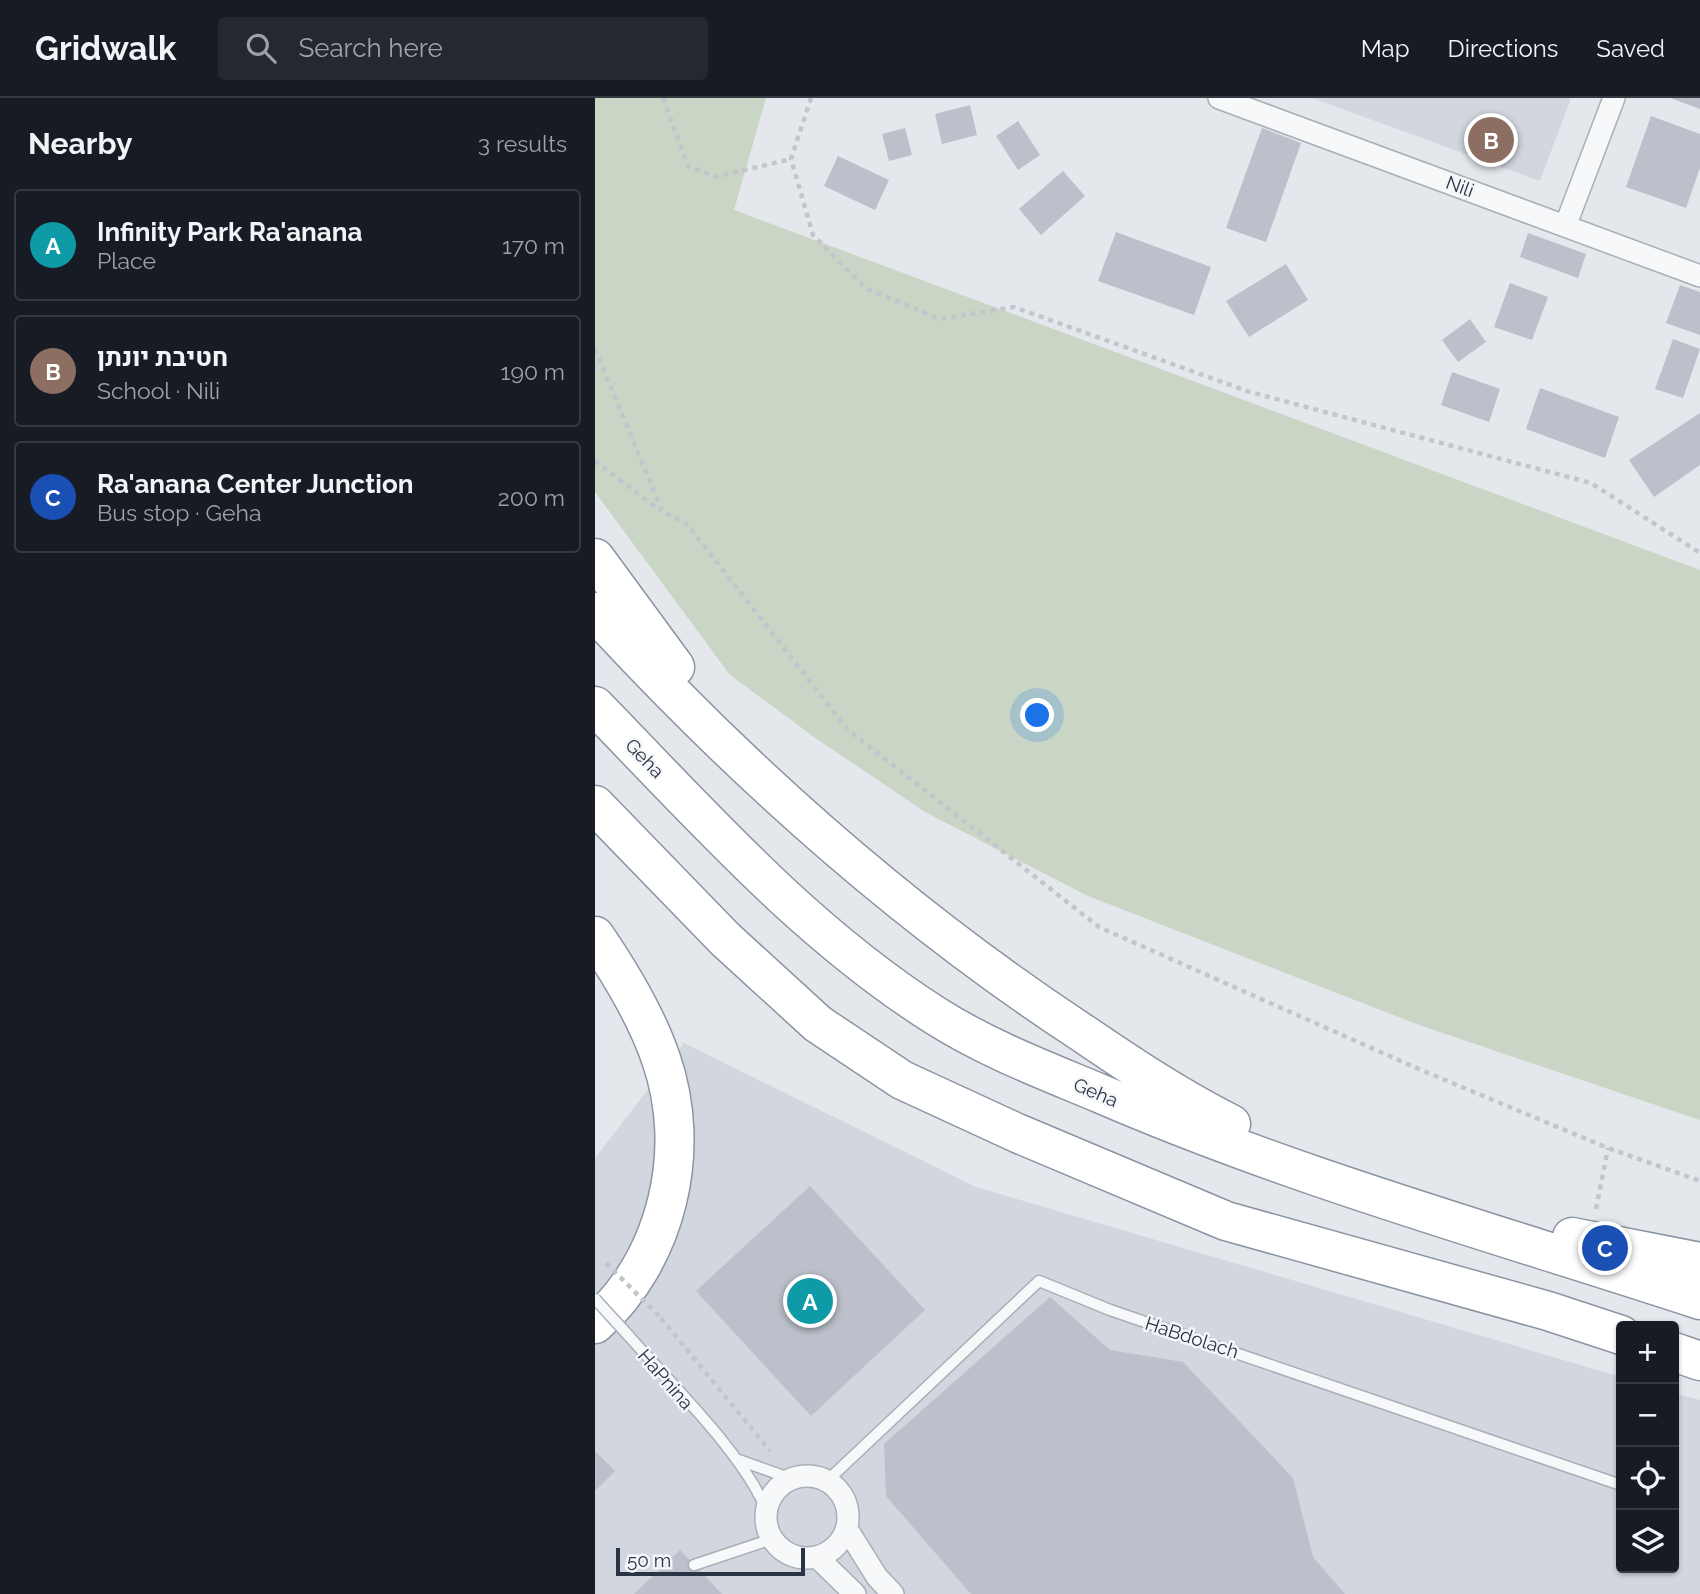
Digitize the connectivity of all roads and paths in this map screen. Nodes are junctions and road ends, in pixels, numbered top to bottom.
1 (663, 98) edge
2 (811, 98) edge
3 (1219, 98) edge
4 (1614, 98) edge
5 (791, 159) junction
6 (1566, 224) junction
7 (1700, 276) edge
8 (595, 349) edge
9 (595, 461) edge
10 (661, 511) junction
11 (1700, 553) edge
12 (595, 558) edge
13 (595, 612) edge
14 (595, 706) edge
15 (772, 793) junction
16 (595, 805) edge
17 (595, 936) edge
18 (1608, 1148) junction
19 (1700, 1181) edge
20 (1375, 1195) junction
21 (1464, 1222) junction
22 (1590, 1239) junction
23 (1700, 1262) edge
24 (606, 1263) dead end
25 (595, 1299) edge
26 (1700, 1300) edge
27 (612, 1329) edge
28 (1616, 1333) edge
29 (1679, 1354) edge
30 (1700, 1361) edge
31 (736, 1459) junction
32 (792, 1479) junction
33 (827, 1481) junction
34 (1616, 1483) edge
35 (767, 1512) junction
36 (847, 1530) junction
37 (772, 1539) junction
38 (818, 1558) junction
39 (694, 1565) dead end
40 (855, 1594) edge
41 (893, 1594) edge

1 - 5 path
2 - 5 path
3 - 6 street, Nili
4 - 6 street
5 - 11 path
6 - 7 street, Nili
8 - 10 path
9 - 10 path
10 - 18 path
12 - 15 highway
13 - 15 highway
14 - 20 highway, Geha
15 - 20 highway
16 - 28 highway
17 - 27 highway
18 - 19 path
18 - 22 path
20 - 21 highway, Geha
21 - 22 highway
21 - 26 highway, Geha
22 - 23 highway
24 - 32 path, bridge
25 - 27 lane, HaPnina, bridge
27 - 31 lane, HaPnina
29 - 30 highway
31 - 32 lane, HaPnina
31 - 35 lane, HaPnina
32 - 33 street
32 - 35 street
33 - 34 lane, HaBdolach
33 - 36 street
35 - 37 street
36 - 38 street
36 - 41 street
37 - 38 street
37 - 39 lane
38 - 40 street

